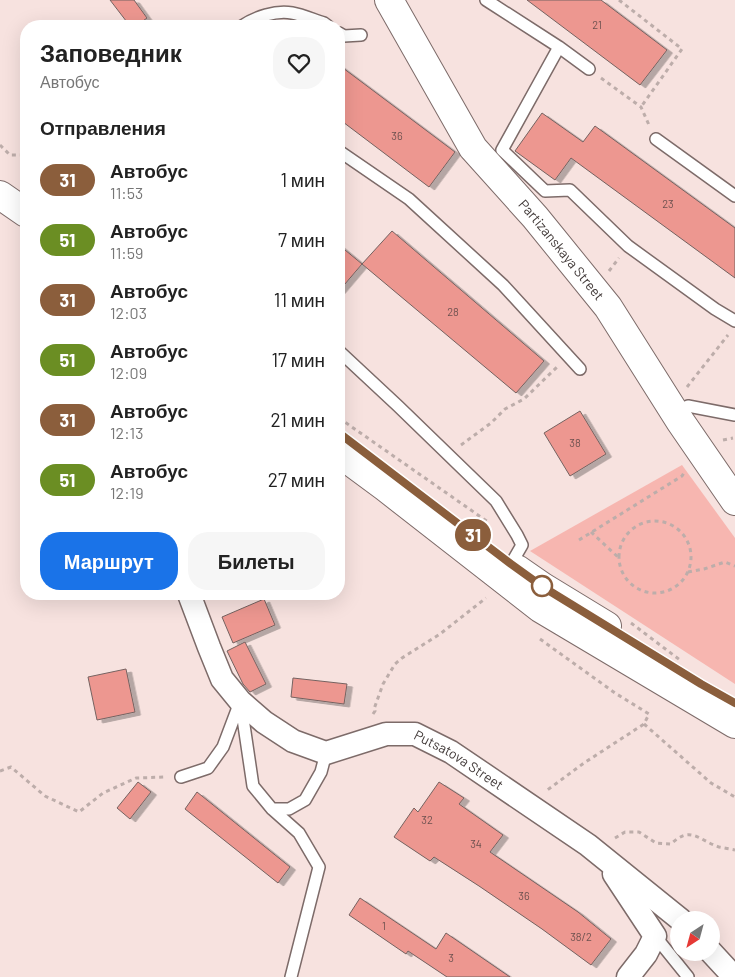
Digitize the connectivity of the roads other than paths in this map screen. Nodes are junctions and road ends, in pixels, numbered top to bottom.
1 (389, 0) edge
2 (486, 0) edge
3 (251, 20) edge
4 (314, 20) edge
5 (361, 34) dead end
6 (345, 36) edge
7 (559, 47) junction
8 (589, 69) road end
9 (656, 139) road end
10 (345, 155) edge
11 (0, 195) edge
12 (735, 196) edge
13 (0, 209) edge
14 (20, 210) edge
15 (20, 224) edge
16 (735, 321) edge
17 (345, 357) edge
18 (580, 369) dead end
19 (675, 414) junction
20 (735, 415) edge
21 (345, 438) edge
22 (345, 458) edge
23 (735, 501) edge
24 (511, 564) junction
25 (191, 600) edge
26 (240, 701) junction
27 (735, 703) edge
28 (735, 724) edge
29 (326, 753) junction
30 (181, 777) road end
31 (272, 809) junction
32 (600, 855) junction
33 (670, 911) edge
34 (651, 945) junction
35 (719, 961) edge
36 (291, 977) edge
37 (628, 977) edge
38 (688, 977) edge
39 (734, 977) edge

1 - 19 main road, Partizanskaya Street
2 - 7 lane
3 - 4 lane
5 - 6 lane
7 - 8 lane
7 - 16 lane
9 - 12 lane
10 - 18 lane
11 - 14 main road
13 - 15 main road
17 - 24 lane
19 - 20 lane
19 - 23 main road, Partizanskaya Street
21 - 24 main road
22 - 28 main road
24 - 27 main road
25 - 26 street
26 - 29 street
26 - 30 lane
26 - 31 lane
29 - 31 lane
29 - 32 street, Putsatova Street
31 - 36 lane
32 - 33 street, Putsatova Street
32 - 34 street
34 - 37 street
34 - 38 lane
35 - 39 street

